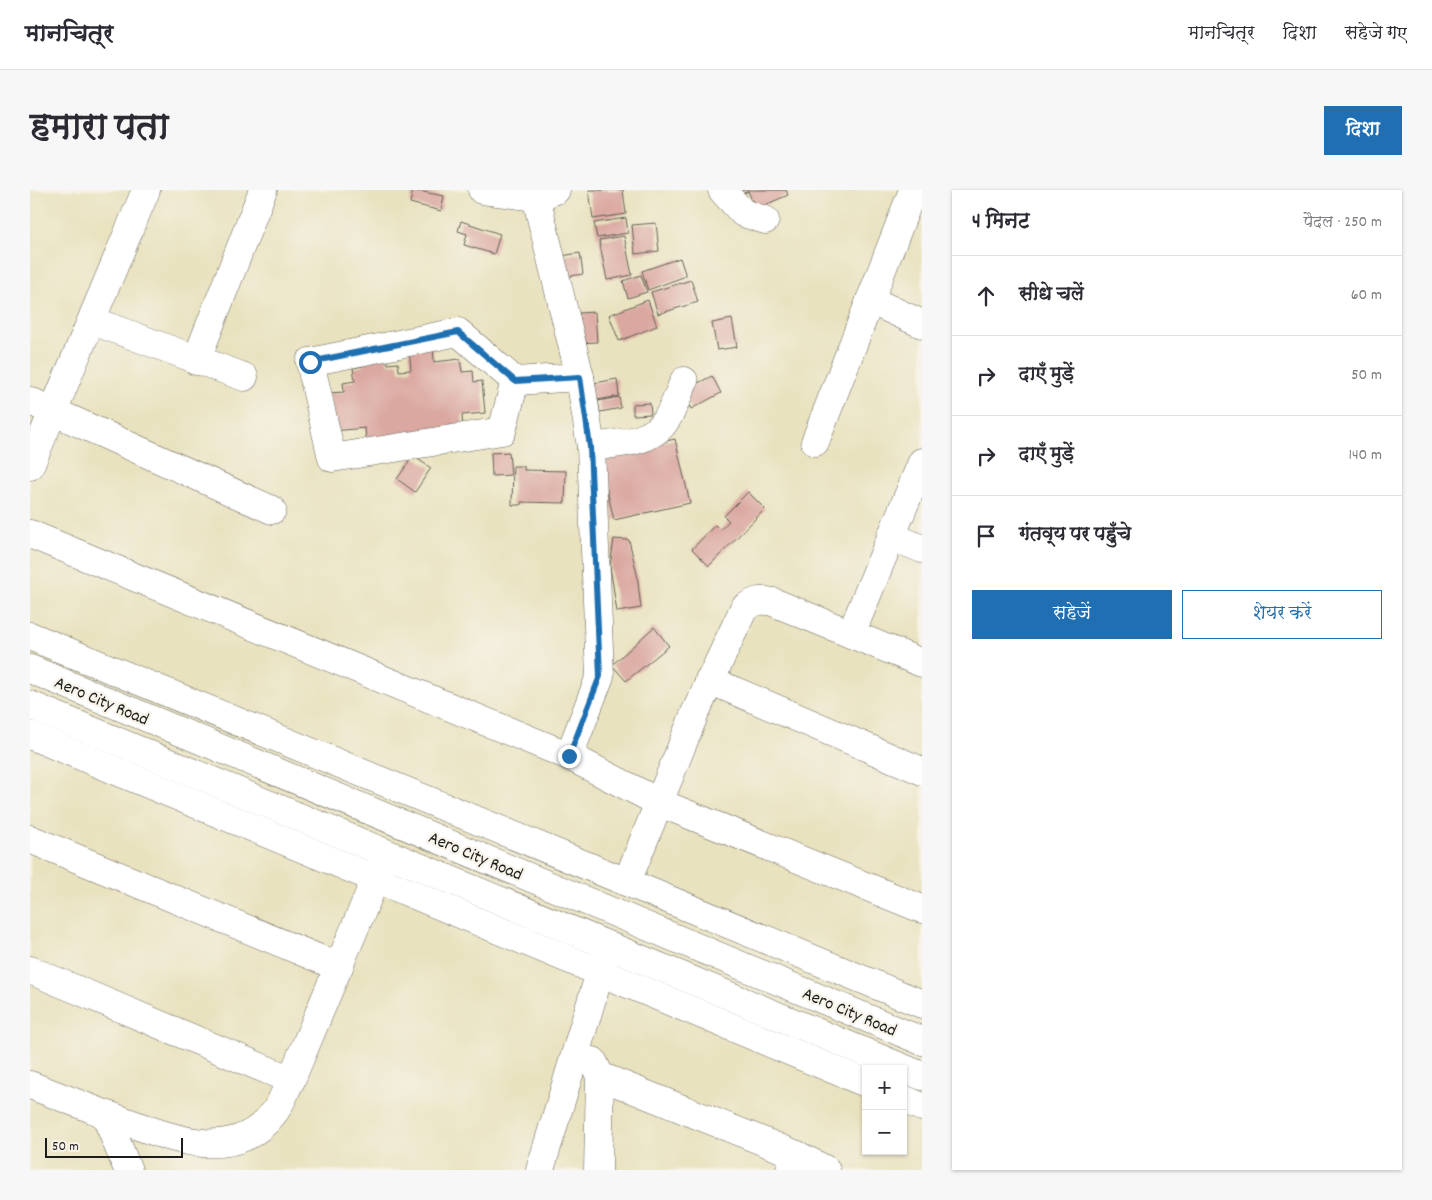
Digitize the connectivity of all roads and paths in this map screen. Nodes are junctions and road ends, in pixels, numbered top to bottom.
1 (146, 190) edge
2 (263, 190) edge
3 (482, 190) edge
4 (722, 190) edge
5 (913, 190) edge
6 (546, 193) edge
7 (765, 220) dead end
8 (870, 300) junction
9 (93, 321) junction
10 (922, 324) edge
11 (196, 361) junction
12 (244, 377) dead end
13 (580, 377) junction
14 (515, 381) junction
15 (684, 381) dead end
16 (41, 406) edge
17 (815, 442) dead end
18 (590, 447) junction
19 (922, 462) edge
20 (30, 466) edge
21 (272, 510) dead end
22 (30, 534) edge
23 (891, 536) junction
24 (922, 549) edge
25 (851, 634) junction
26 (30, 636) edge
27 (922, 662) edge
28 (30, 670) edge
29 (709, 680) junction
30 (30, 705) edge
31 (30, 735) edge
32 (569, 756) junction
33 (922, 771) edge
34 (660, 803) junction
35 (30, 839) edge
36 (381, 866) junction
37 (627, 882) junction
38 (922, 908) edge
39 (607, 946) junction
40 (340, 968) junction
41 (30, 970) edge
42 (600, 973) junction
43 (922, 1004) edge
44 (922, 1041) edge
45 (580, 1042) junction
46 (600, 1076) junction
47 (922, 1076) edge
48 (291, 1080) junction
49 (862, 1082) edge
50 (30, 1085) edge
51 (907, 1101) edge
52 (922, 1107) edge
53 (105, 1114) junction
54 (794, 1163) edge
55 (128, 1170) edge
56 (540, 1170) edge
57 (598, 1170) edge
58 (826, 1170) edge

1 - 9 street
2 - 11 street
3 - 6 street
4 - 7 street
5 - 8 street
6 - 13 street
8 - 10 street
8 - 17 street
9 - 11 street
9 - 16 street
11 - 12 street
13 - 14 street
13 - 18 street
14 - 14 street
15 - 18 street
16 - 20 street
16 - 21 street
18 - 32 street
19 - 23 street
22 - 32 street
23 - 24 street
23 - 25 street
25 - 27 street
25 - 29 street
26 - 37 street
28 - 44 street, Aero City Road
29 - 33 street
29 - 34 street
30 - 36 street, Aero City Road
31 - 36 street
32 - 34 street
34 - 37 street
34 - 38 street
35 - 40 street
36 - 39 street, Aero City Road
36 - 40 street
36 - 42 street
37 - 43 street
39 - 42 street
39 - 47 street, Aero City Road
40 - 48 street
41 - 48 street
42 - 45 street
42 - 49 street
45 - 46 street
45 - 56 street
46 - 54 street
46 - 57 street
48 - 53 street
50 - 53 street
51 - 52 street
53 - 55 street
54 - 58 street

